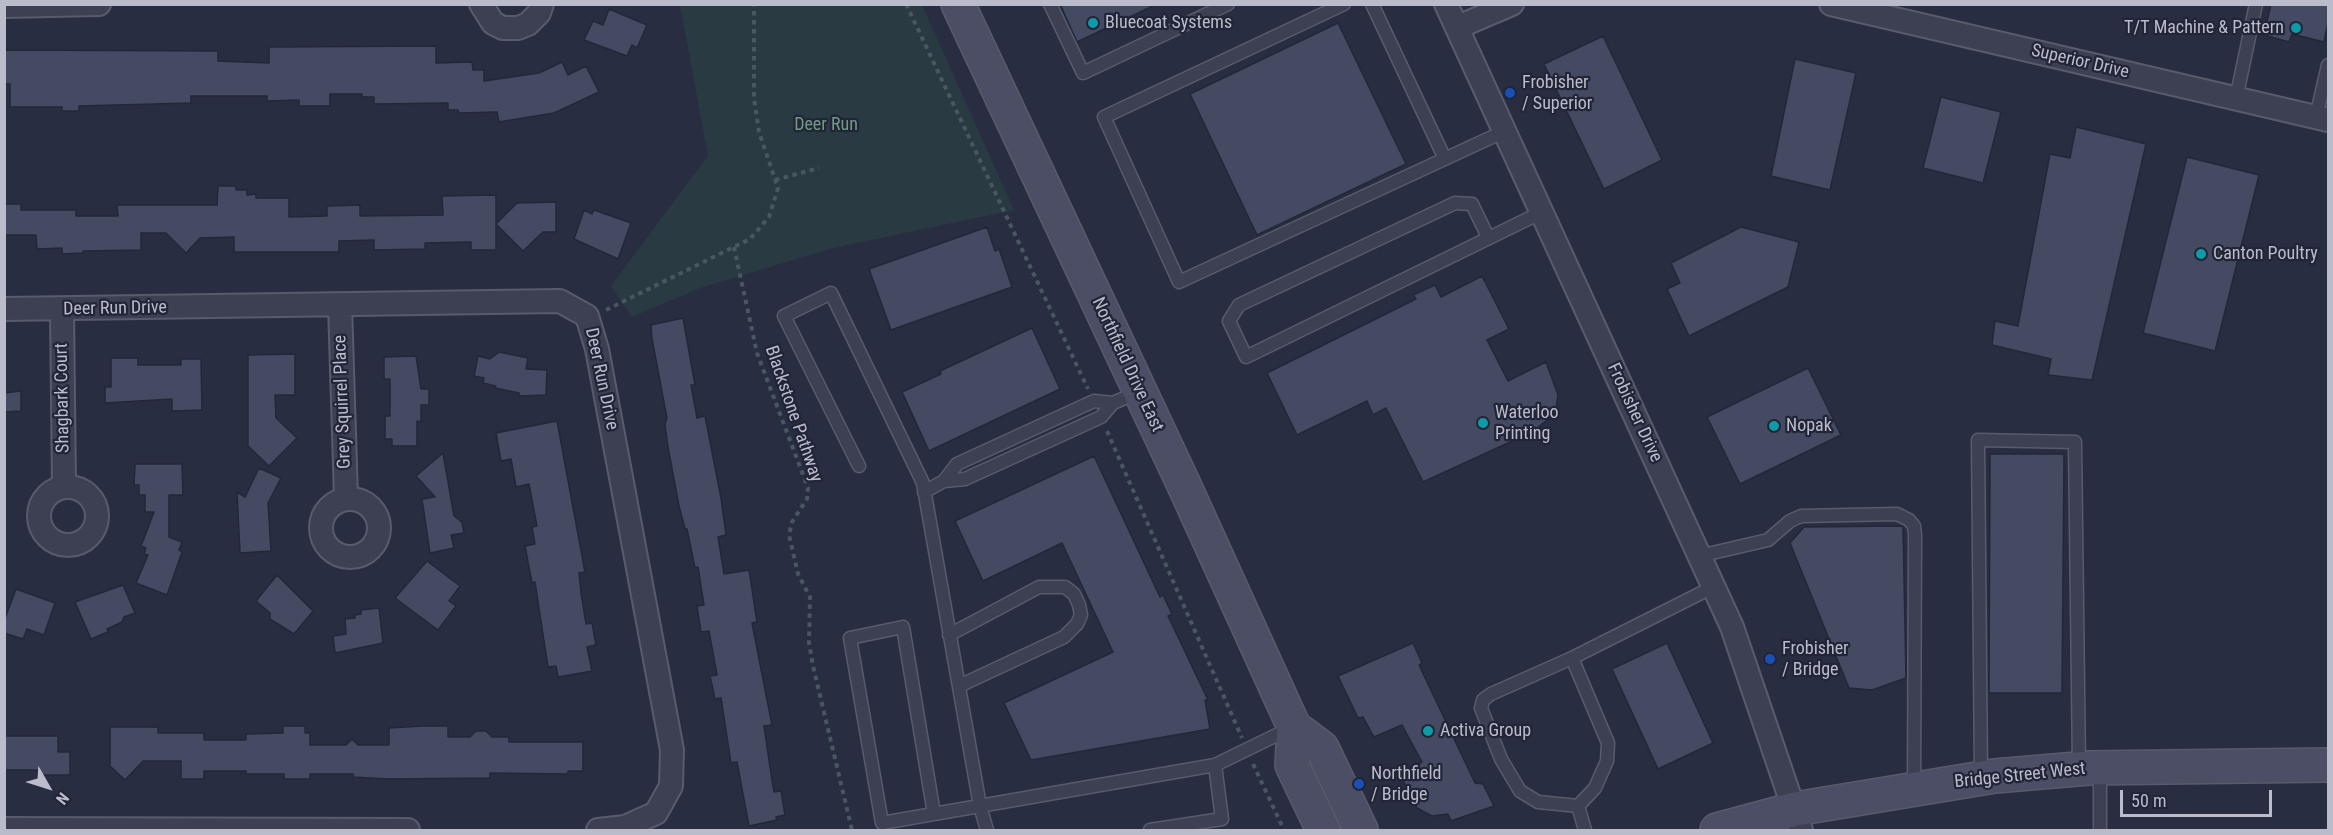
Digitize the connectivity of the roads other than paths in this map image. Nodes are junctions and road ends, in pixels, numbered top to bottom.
1 (99, 4) edge
2 (481, 4) edge
3 (542, 4) edge
4 (958, 4) edge
5 (1050, 4) edge
6 (1228, 4) edge
7 (1344, 4) edge
8 (1372, 4) edge
9 (1446, 4) edge
10 (1512, 4) edge
11 (2256, 4) edge
12 (1834, 5) edge
13 (4, 6) edge
14 (1458, 27) junction
15 (2328, 64) edge
16 (2236, 99) junction
17 (2322, 118) edge
18 (1505, 131) junction
19 (1445, 159) junction
20 (1542, 212) junction
21 (1488, 237) junction
22 (340, 305) junction
23 (4, 309) edge
24 (62, 310) junction
25 (1127, 397) junction
26 (859, 466) dead end
27 (64, 487) dead end
28 (924, 492) junction
29 (346, 498) dead end
30 (1699, 556) junction
31 (1713, 587) junction
32 (949, 635) junction
33 (1572, 658) junction
34 (959, 686) junction
35 (1293, 727) junction
36 (1215, 765) junction
37 (2328, 765) edge
38 (2089, 768) junction
39 (1981, 779) junction
40 (1914, 789) junction
41 (980, 806) junction
42 (1578, 806) junction
43 (934, 814) junction
44 (1306, 815) edge
45 (1798, 820) edge
46 (4, 829) edge
47 (1157, 830) edge
48 (408, 831) edge
49 (598, 831) edge
50 (987, 831) edge
51 (1323, 831) edge
52 (1361, 831) edge
53 (1585, 831) edge
54 (1717, 831) edge
55 (2100, 831) edge

1 - 13 street
2 - 3 street
4 - 25 main road, Northfield Drive East
5 - 6 lane
7 - 19 lane
8 - 19 lane
9 - 14 street, Frobisher Drive
10 - 14 street
11 - 16 lane
12 - 16 street, Superior Drive
14 - 18 street, Frobisher Drive
15 - 17 lane
16 - 17 street, Superior Drive
18 - 19 lane
18 - 20 street, Frobisher Drive
20 - 21 lane
20 - 30 street, Frobisher Drive
21 - 21 lane
22 - 24 street, Deer Run Drive
22 - 29 street, Grey Squirrel Place
22 - 49 street, Deer Run Drive
23 - 24 street, Deer Run Drive
24 - 27 street, Shagbark Court
25 - 28 lane
25 - 35 main road, Northfield Drive East
26 - 28 lane
28 - 32 lane
30 - 31 street, Frobisher Drive
30 - 40 lane
31 - 33 lane
31 - 45 street, Frobisher Drive
32 - 34 lane
32 - 34 lane
33 - 42 lane
33 - 42 lane
34 - 41 lane
35 - 36 lane
35 - 44 main road, Northfield Drive East
35 - 52 main road, Northfield Drive East
36 - 41 lane
36 - 47 lane
37 - 38 main road, Bridge Street West
38 - 39 main road, Bridge Street West
38 - 39 lane
38 - 55 lane
39 - 40 main road, Bridge Street West
40 - 45 main road, Bridge Street West
41 - 43 lane
41 - 50 lane
42 - 53 lane
43 - 43 lane
44 - 51 main road, Northfield Drive East
45 - 54 main road, Bridge Street West
46 - 48 street

